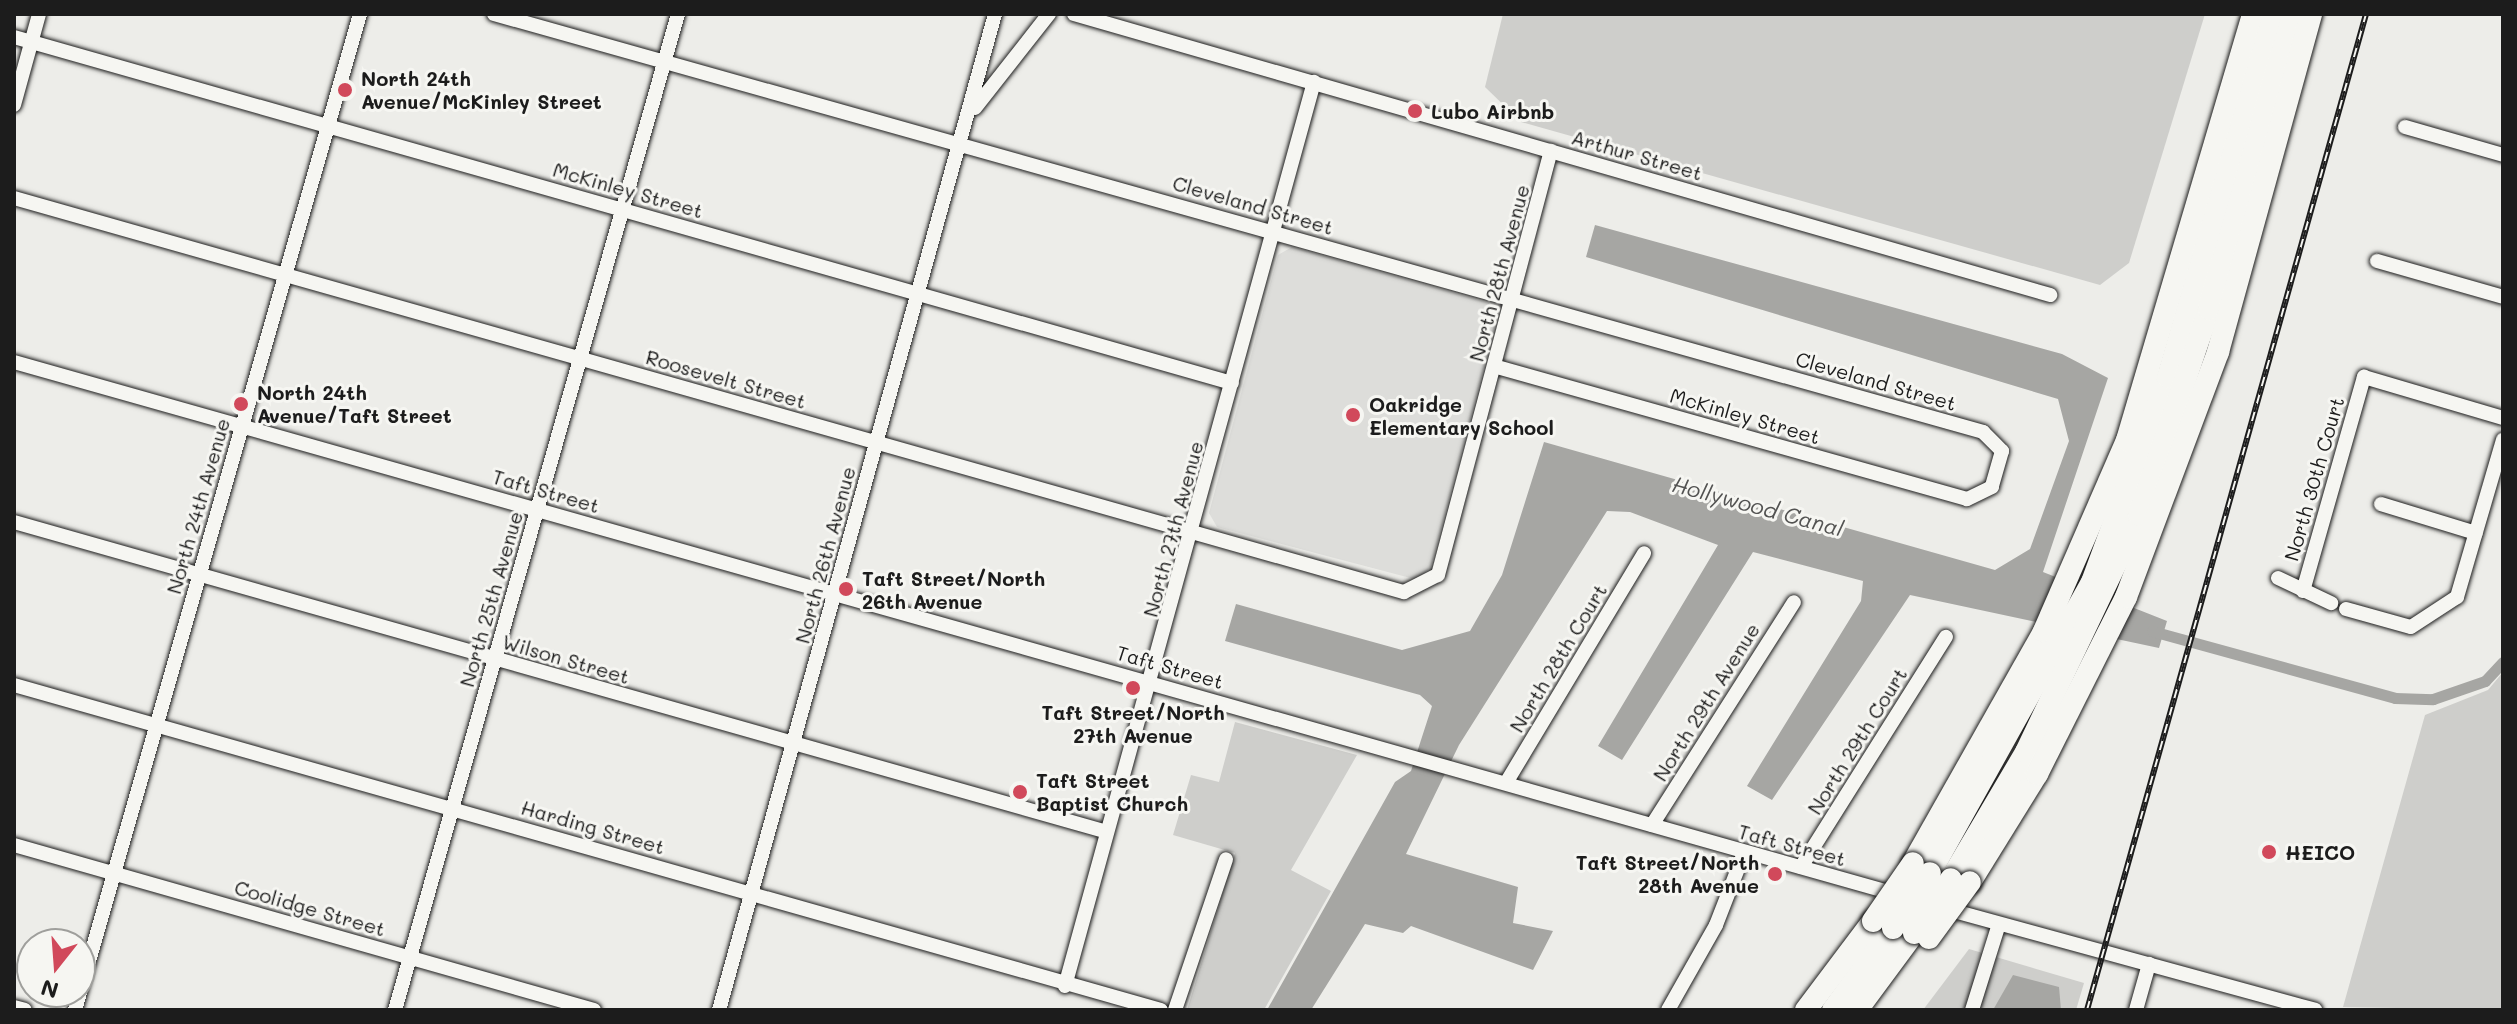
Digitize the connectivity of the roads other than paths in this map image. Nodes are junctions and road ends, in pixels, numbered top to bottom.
1 (39, 14) edge
2 (360, 14) edge
3 (494, 14) edge
4 (678, 14) edge
5 (995, 14) edge
6 (1049, 14) edge
7 (1074, 14) edge
8 (2253, 14) edge
9 (2274, 14) edge
10 (2293, 14) edge
11 (2311, 14) edge
12 (14, 37) edge
13 (31, 42) junction
14 (665, 59) junction
15 (1314, 82) junction
16 (14, 105) edge
17 (972, 111) junction
18 (328, 126) junction
19 (2405, 127) dead end
20 (964, 144) junction
21 (1551, 151) junction
22 (2503, 155) edge
23 (14, 198) edge
24 (624, 210) junction
25 (1273, 231) junction
26 (2377, 261) dead end
27 (286, 274) junction
28 (919, 293) junction
29 (2050, 295) dead end
30 (2503, 297) edge
31 (1515, 299) junction
32 (579, 358) junction
33 (14, 362) edge
34 (1496, 367) junction
35 (1232, 383) junction
36 (2503, 418) edge
37 (242, 426) junction
38 (2503, 440) edge
39 (877, 442) junction
40 (1984, 495) joint
41 (2381, 504) dead end
42 (538, 509) junction
43 (14, 522) edge
44 (1194, 533) junction
45 (2476, 533) junction
46 (1644, 553) dead end
47 (200, 576) junction
48 (2278, 578) dead end
49 (2099, 585) junction
50 (1427, 587) joint
51 (2303, 591) junction
52 (834, 594) junction
53 (1794, 602) dead end
54 (2331, 603) dead end
55 (2346, 609) dead end
56 (1946, 637) dead end
57 (2073, 639) junction
58 (495, 659) junction
59 (1152, 682) junction
60 (14, 685) edge
61 (157, 725) junction
62 (795, 746) junction
63 (1506, 783) junction
64 (453, 808) junction
65 (1652, 825) junction
66 (1107, 832) junction
67 (14, 845) edge
68 (1744, 853) junction
69 (1226, 859) dead end
70 (1801, 867) junction
71 (114, 874) junction
72 (1941, 874) junction
73 (751, 894) junction
74 (1999, 924) junction
75 (1902, 930) junction
76 (410, 957) junction
77 (2149, 964) junction
78 (1065, 986) junction
79 (1112, 1003) edge
80 (14, 1007) edge
81 (25, 1010) edge
82 (75, 1010) edge
83 (395, 1010) edge
84 (594, 1010) edge
85 (719, 1010) edge
86 (1161, 1010) edge
87 (1175, 1010) edge
88 (1668, 1010) edge
89 (1806, 1010) edge
90 (1833, 1010) edge
91 (1857, 1010) edge
92 (1876, 1010) edge
93 (1972, 1010) edge
94 (2136, 1010) edge
95 (2315, 1010) edge

1 - 13 street
2 - 18 street, North 24th Avenue
3 - 14 street, Cleveland Street
4 - 14 street, North 25th Avenue
5 - 17 street, North 26th Avenue
6 - 17 street, North 26th Avenue
7 - 15 street, Arthur Street
8 - 49 highway
9 - 49 highway
10 - 49 highway
11 - 49 highway
12 - 13 street, McKinley Street
13 - 16 street
13 - 18 street, McKinley Street
14 - 20 street, Cleveland Street
14 - 24 street, North 25th Avenue
15 - 21 street, Arthur Street
15 - 25 street, North 27th Avenue
17 - 20 street, North 26th Avenue
18 - 24 street, McKinley Street
18 - 27 street, North 24th Avenue
19 - 22 street
20 - 25 street, Cleveland Street
20 - 28 street, North 26th Avenue
21 - 29 street, Arthur Street
21 - 31 street, North 28th Avenue
23 - 27 street, Roosevelt Street
24 - 28 street, McKinley Street
24 - 32 street, North 25th Avenue
25 - 31 street, Cleveland Street
25 - 35 street, North 27th Avenue
26 - 30 street
27 - 32 street, Roosevelt Street
27 - 37 street, North 24th Avenue
28 - 35 street, McKinley Street
28 - 39 street, North 26th Avenue
31 - 34 street, North 28th Avenue
31 - 40 street, Cleveland Street
32 - 39 street, Roosevelt Street
32 - 42 street, North 25th Avenue
33 - 37 street, Taft Street
34 - 40 street, McKinley Street
34 - 50 street, North 28th Avenue
35 - 44 street, North 27th Avenue
36 - 51 street, North 30th Court
37 - 42 street, Taft Street
37 - 47 street, North 24th Avenue
38 - 45 street
39 - 44 street, Roosevelt Street
39 - 52 street, North 26th Avenue
41 - 45 street
42 - 52 street, Taft Street
42 - 58 street, North 25th Avenue
43 - 47 street, Wilson Street
44 - 50 street, Roosevelt Street
44 - 59 street, North 27th Avenue
45 - 55 street
46 - 63 street, North 28th Court
47 - 58 street, Wilson Street
47 - 61 street, North 24th Avenue
48 - 51 street
49 - 57 highway
49 - 57 highway
51 - 54 street
52 - 59 street, Taft Street
52 - 62 street, North 26th Avenue
53 - 65 street, North 29th Avenue
56 - 70 street, North 29th Court
57 - 72 highway
57 - 72 highway
58 - 62 street, Wilson Street
58 - 64 street, North 25th Avenue
59 - 63 street, Taft Street
59 - 66 street, North 27th Avenue
60 - 61 street, Harding Street
61 - 64 street, Harding Street
61 - 71 street, North 24th Avenue
62 - 66 street, Wilson Street
62 - 73 street, North 26th Avenue
63 - 65 street, Taft Street
64 - 73 street, Harding Street
64 - 76 street, North 25th Avenue
65 - 68 street, Taft Street
66 - 78 street, North 27th Avenue
67 - 71 street, Coolidge Street
68 - 70 street, Taft Street
68 - 88 street
69 - 87 street
70 - 74 street, Taft Street
71 - 76 street, Coolidge Street
71 - 82 street, North 24th Avenue
72 - 75 highway, bridge
72 - 75 highway, bridge
73 - 78 street, Harding Street
73 - 85 street, North 26th Avenue
74 - 77 street, Taft Street
74 - 93 street
75 - 89 highway
75 - 90 highway
75 - 91 highway
75 - 92 highway
76 - 83 street, North 25th Avenue
76 - 84 street, Coolidge Street
77 - 94 street
77 - 95 street, Taft Street
78 - 79 street, Harding Street
79 - 86 street, Harding Street
80 - 81 street

